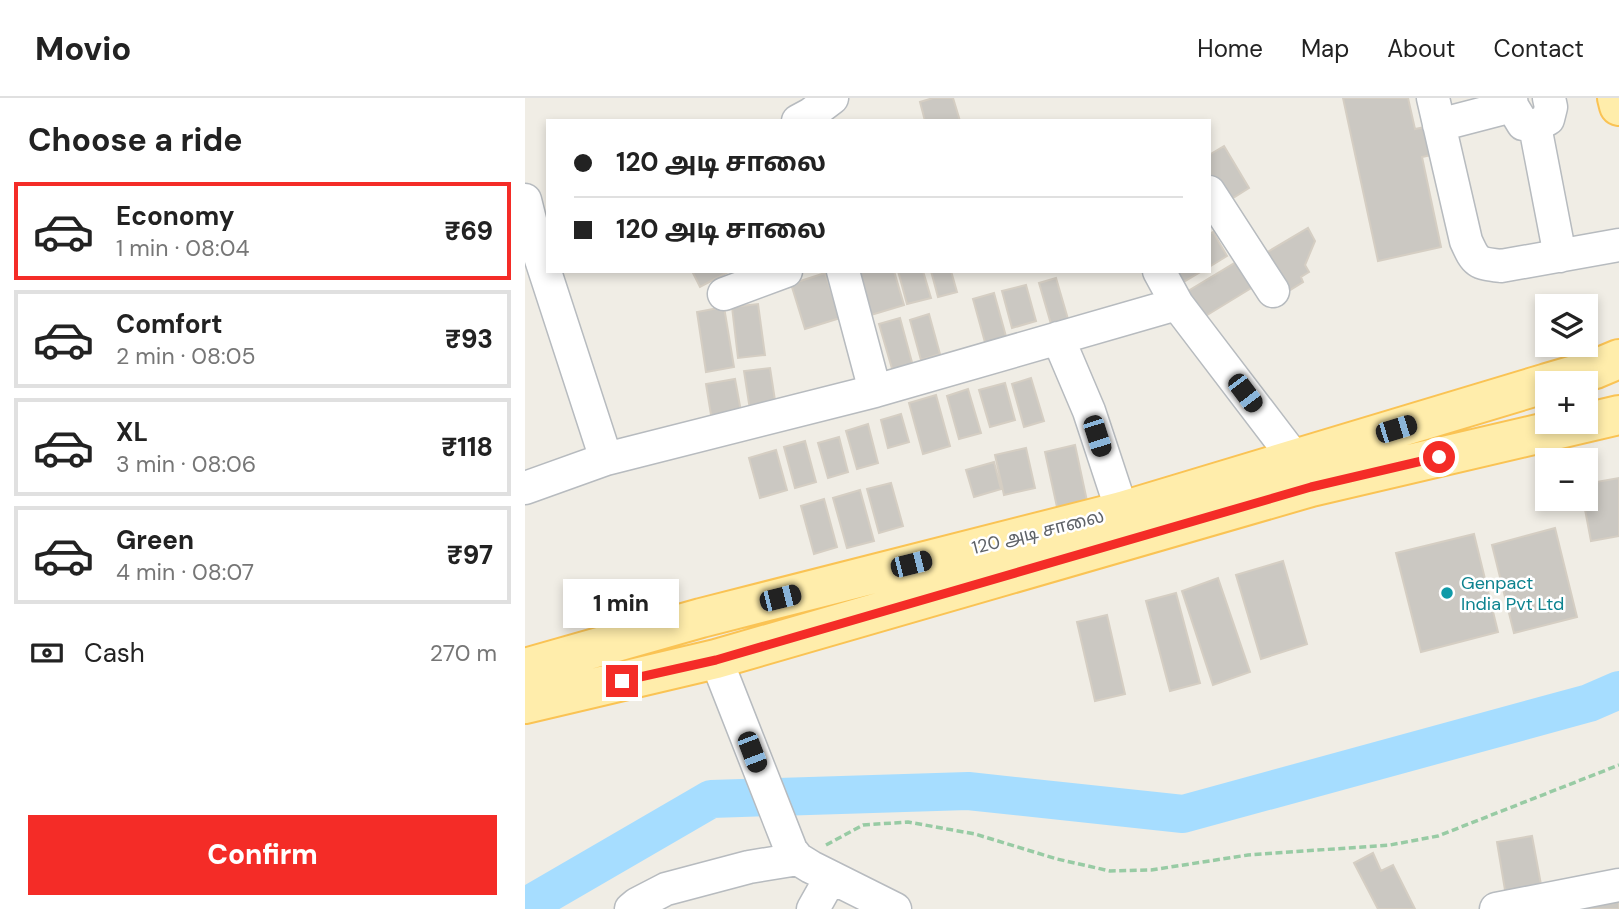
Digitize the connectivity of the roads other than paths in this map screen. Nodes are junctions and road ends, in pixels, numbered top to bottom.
1 (1549, 98) edge
2 (1617, 98) edge
3 (1511, 102) edge
4 (1619, 106) edge
5 (1436, 111) edge
6 (1535, 126) junction
7 (1211, 195) edge
8 (525, 200) edge
9 (536, 243) edge
10 (1619, 245) edge
11 (1560, 256) junction
12 (781, 273) edge
13 (844, 273) edge
14 (1160, 273) edge
15 (1273, 291) dead end
16 (724, 294) dead end
17 (1178, 304) junction
18 (1058, 338) junction
19 (1619, 359) edge
20 (1588, 371) edge
21 (1535, 387) edge
22 (875, 391) junction
23 (1619, 415) edge
24 (606, 458) junction
25 (1303, 473) junction
26 (525, 488) edge
27 (1122, 511) junction
28 (591, 649) junction
29 (716, 660) junction
30 (525, 668) edge
31 (599, 687) junction
32 (525, 704) edge
33 (795, 855) junction
34 (831, 877) junction
35 (1619, 885) edge
36 (631, 909) edge
37 (813, 909) edge
38 (895, 909) edge
39 (1496, 909) edge

1 - 6 street
2 - 4 main road
3 - 5 street
3 - 6 street
5 - 11 street
6 - 11 street
7 - 15 street
8 - 9 street
9 - 24 street
10 - 11 street
12 - 16 street
13 - 22 street
14 - 17 street
17 - 18 street
17 - 25 street
18 - 22 street
18 - 27 street
19 - 20 main road, 120 அடி சாலை
21 - 25 main road, 120 அடி சாலை
22 - 24 street
23 - 25 main road, 120 அடி சாலை
24 - 26 street
25 - 27 main road, 120 அடி சாலை
25 - 29 main road, 120 அடி சாலை
27 - 28 main road, 120 அடி சாலை
28 - 30 main road, 120 அடி சாலை
28 - 31 main road
29 - 31 main road, 120 அடி சாலை
29 - 33 street
31 - 32 main road, 120 அடி சாலை
33 - 34 street
33 - 36 street
34 - 37 street
34 - 38 street
35 - 39 street

